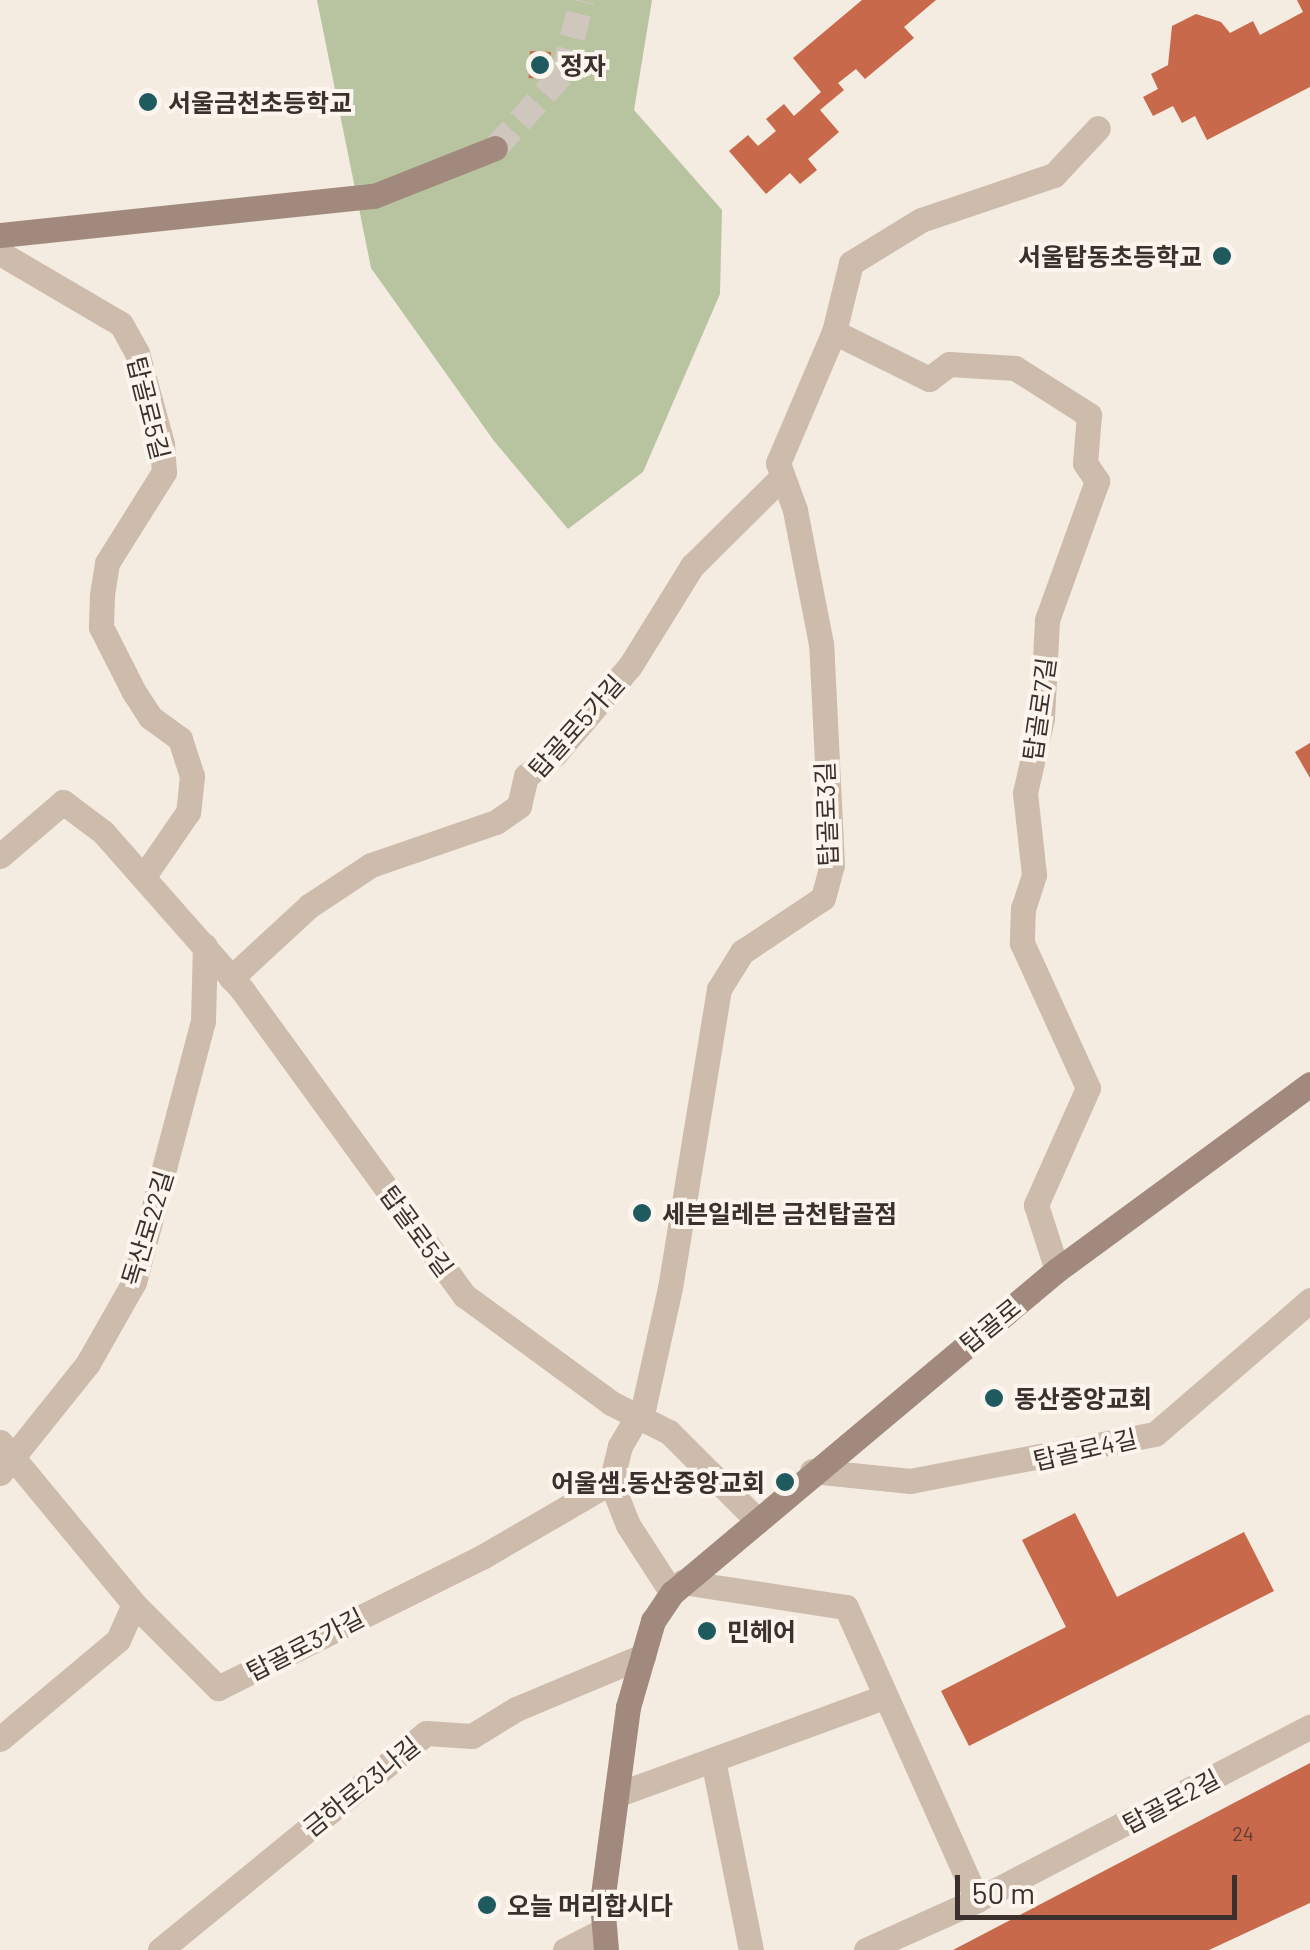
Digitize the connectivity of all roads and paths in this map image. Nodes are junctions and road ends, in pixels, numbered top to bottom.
1 (1098, 128) dead end
2 (495, 148) tunnel mouth
3 (0, 236) edge
4 (0, 253) edge
5 (834, 332) junction
6 (779, 480) junction
7 (0, 856) edge
8 (144, 876) junction
9 (205, 946) junction
10 (231, 978) junction
11 (1310, 1084) edge
12 (1058, 1270) junction
13 (1310, 1300) edge
14 (636, 1418) junction
15 (4, 1458) edge
16 (812, 1471) junction
17 (611, 1482) junction
18 (755, 1518) junction
19 (677, 1587) junction
20 (134, 1604) junction
21 (643, 1656) junction
22 (884, 1697) junction
23 (1310, 1727) edge
24 (0, 1739) edge
25 (713, 1760) junction
26 (616, 1795) junction
27 (978, 1900) junction
28 (605, 1940) edge
29 (160, 1950) edge
30 (565, 1950) edge
31 (752, 1950) edge
32 (866, 1950) edge

1 - 5 street
2 - 3 street
4 - 8 street, 탑골로5길
5 - 6 street
5 - 12 street, 탑골로7길
6 - 10 street, 탑골로5가길
6 - 14 street, 탑골로3길
7 - 8 street, 탑골로5길
8 - 9 street, 탑골로5길
9 - 10 street, 탑골로5길
9 - 15 street, 독산로22길
10 - 14 street, 탑골로5길
11 - 12 street, 탑골로
12 - 16 street, 탑골로
13 - 16 street, 탑골로4길
14 - 17 street, 탑골로3길
14 - 18 street, 탑골로5길
15 - 20 street, 탑골로3가길
16 - 18 street, 탑골로
17 - 19 street
17 - 20 street, 탑골로3가길
18 - 19 street, 탑골로
19 - 21 street, 탑골로
19 - 22 street
20 - 24 street
21 - 26 street, 탑골로
21 - 29 street, 금하로23나길
22 - 25 street
22 - 27 street
23 - 27 street, 탑골로2길
25 - 26 street
25 - 31 street
26 - 28 street, 탑골로
27 - 32 street, 탑골로2길
28 - 30 street

